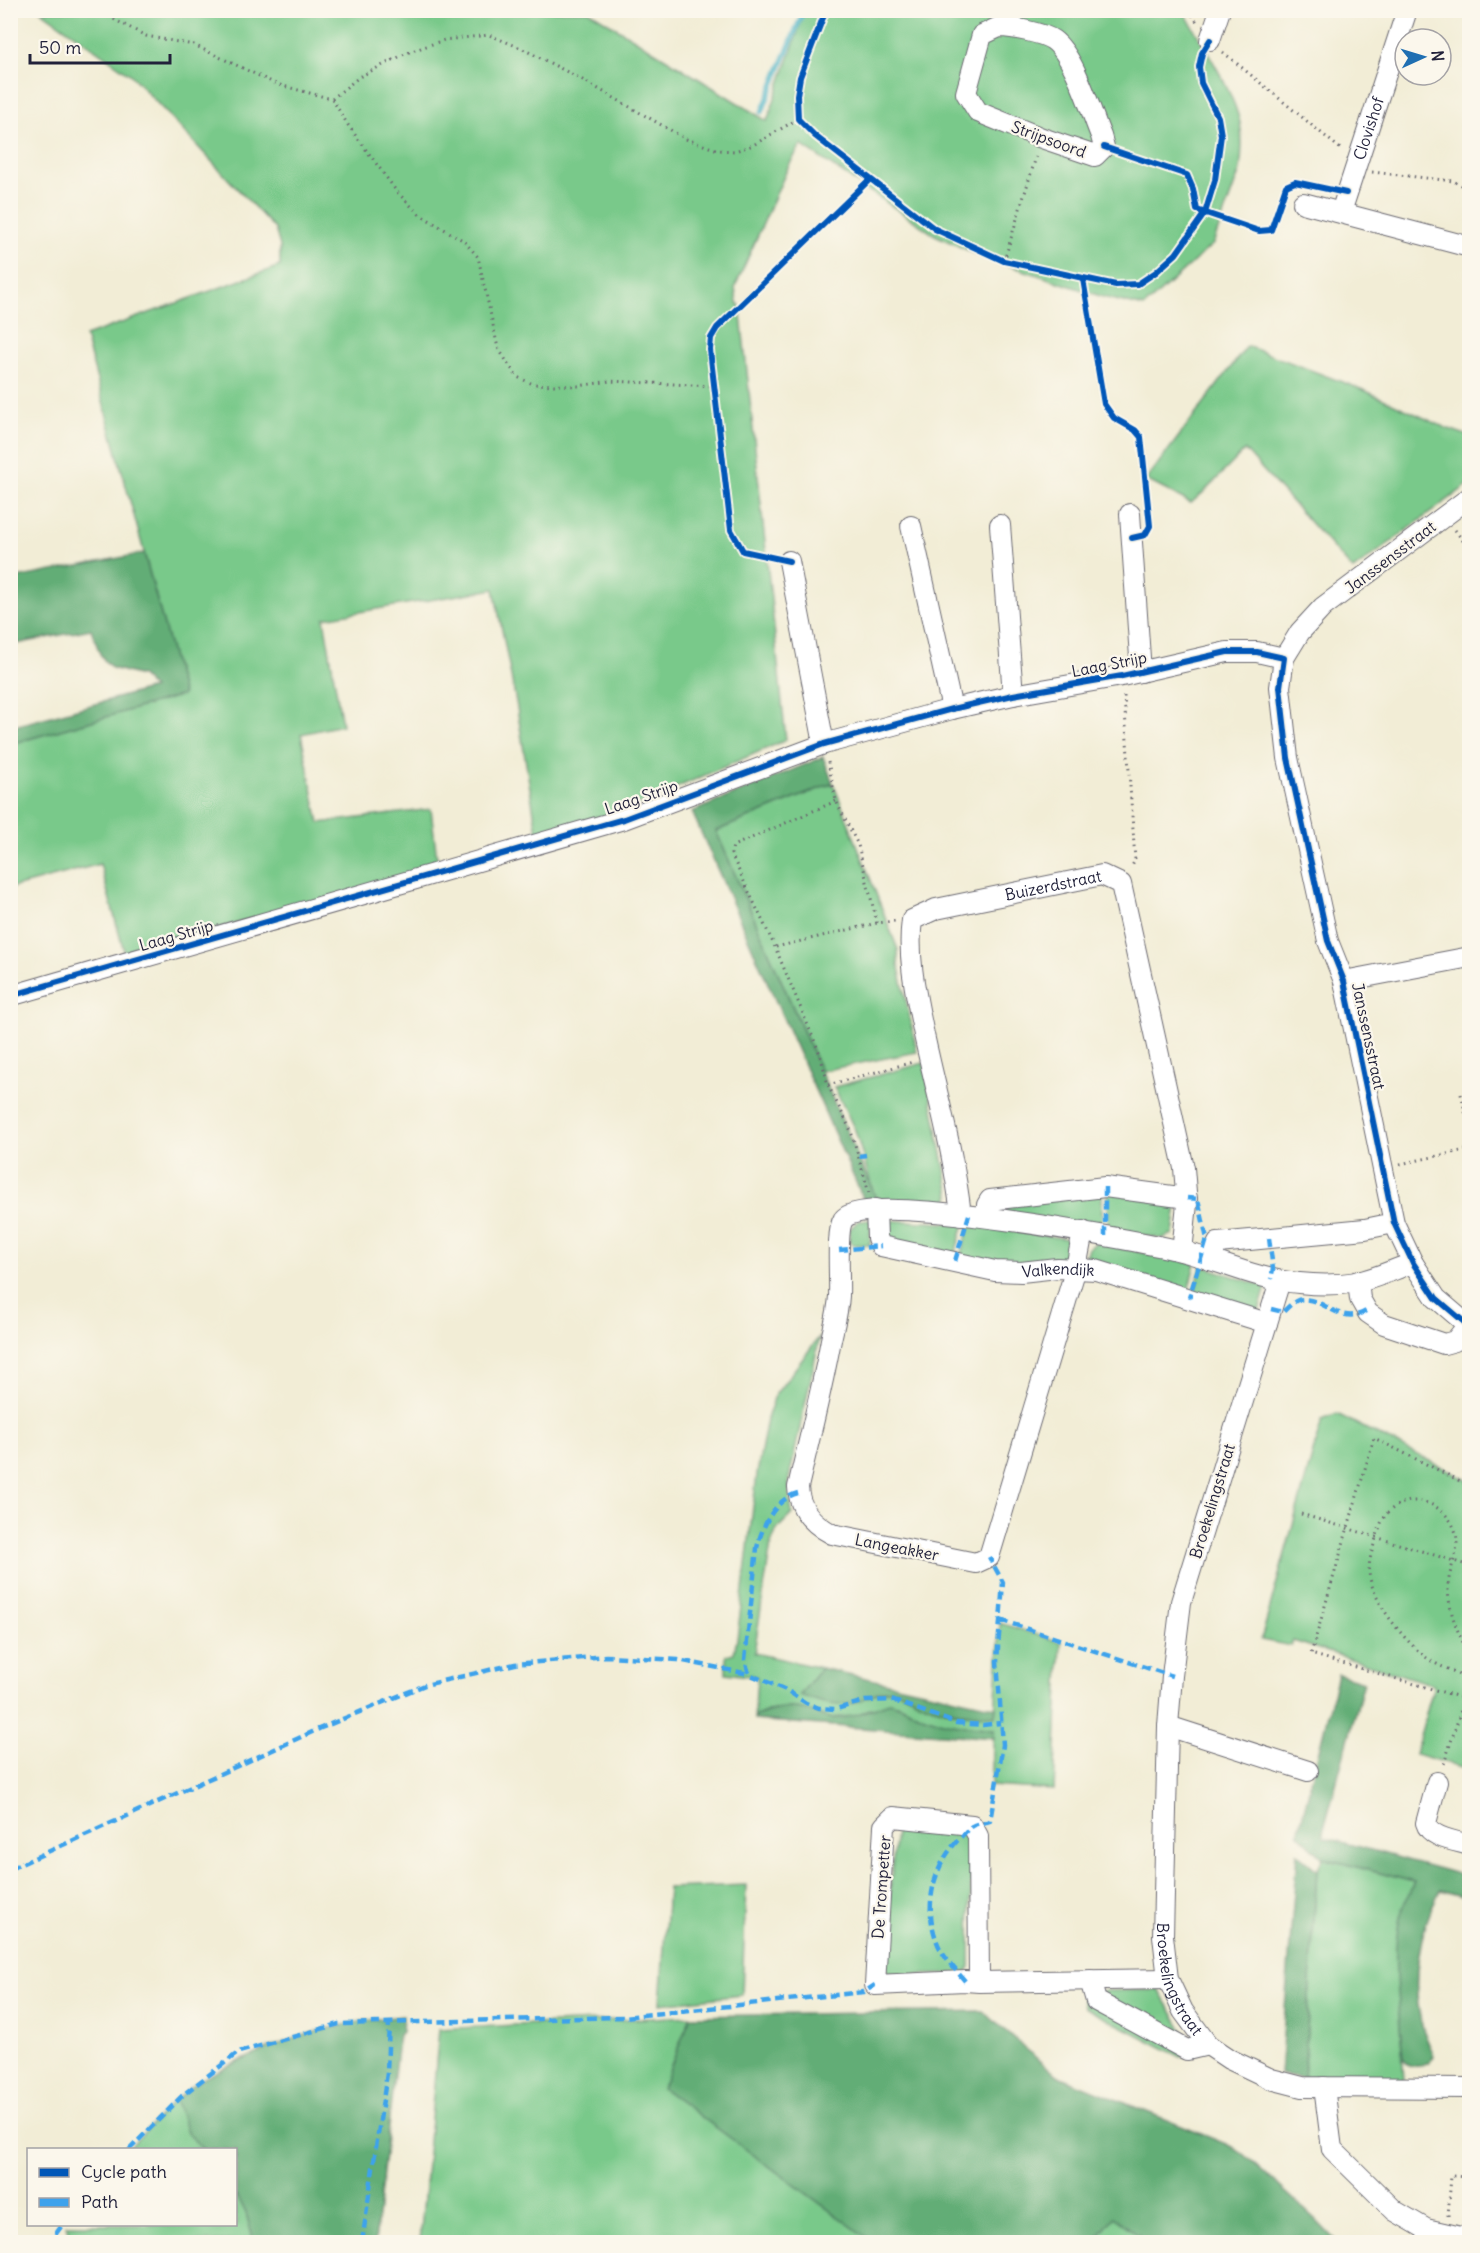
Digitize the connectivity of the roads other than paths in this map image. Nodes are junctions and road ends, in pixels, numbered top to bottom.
1 (1220, 10) edge
2 (1407, 10) edge
3 (1014, 19) edge
4 (1210, 40) road end
5 (1303, 203) dead end
6 (1341, 212) junction
7 (1470, 247) edge
8 (1470, 496) edge
9 (1130, 514) dead end
10 (1000, 525) dead end
11 (911, 526) dead end
12 (789, 561) dead end
13 (1284, 658) junction
14 (1132, 674) junction
15 (1013, 695) junction
16 (952, 708) junction
17 (824, 744) junction
18 (1470, 957) edge
19 (1344, 981) junction
20 (10, 996) edge
21 (1186, 1198) junction
22 (875, 1209) junction
23 (961, 1215) junction
24 (986, 1217) junction
25 (1394, 1223) junction
26 (1083, 1232) junction
27 (1182, 1251) junction
28 (1210, 1260) junction
29 (1413, 1263) junction
30 (1076, 1268) junction
31 (1280, 1281) junction
32 (1358, 1281) junction
33 (1267, 1323) junction
34 (1468, 1327) edge
35 (1168, 1726) junction
36 (1308, 1771) dead end
37 (1441, 1773) road end
38 (1470, 1845) edge
39 (1168, 1979) junction
40 (1090, 1980) junction
41 (979, 1982) junction
42 (1208, 2045) junction
43 (1324, 2087) junction
44 (1470, 2088) edge
45 (1470, 2239) edge

1 - 4 street
2 - 6 street, Clovishof
3 - 3 street, Strijpsoord
5 - 6 street
6 - 7 street
8 - 13 street, Janssensstraat
9 - 14 street, Laag Strijp
10 - 15 street
11 - 16 street
12 - 17 street
13 - 14 street, Laag Strijp
13 - 19 street, Janssensstraat
14 - 15 street, Laag Strijp
15 - 16 street, Laag Strijp
16 - 17 street, Laag Strijp
17 - 20 street, Laag Strijp
18 - 19 street
19 - 25 street, Janssensstraat
21 - 23 street, Buizerdstraat
21 - 24 street
21 - 27 street, Buizerdstraat
22 - 23 street
22 - 30 street, Valkendijk
22 - 30 street, Langeakker
23 - 24 street
24 - 26 street
25 - 28 street
25 - 29 street, Janssensstraat
26 - 27 street
26 - 30 street, Langeakker
27 - 28 street
28 - 31 street
29 - 32 street
29 - 34 street, Janssensstraat
30 - 33 street, Valkendijk
31 - 32 street
31 - 33 street, Broekelingstraat
32 - 34 street
33 - 35 street, Broekelingstraat
35 - 36 street
35 - 39 street, Broekelingstraat
37 - 38 street
39 - 40 street, De Trompetter
39 - 42 street, Broekelingstraat
40 - 41 street, De Trompetter
40 - 42 street, Broekelingstraat
41 - 41 street, De Trompetter
42 - 43 street, Broekelingstraat
43 - 44 street, Broekelingstraat
43 - 45 street

